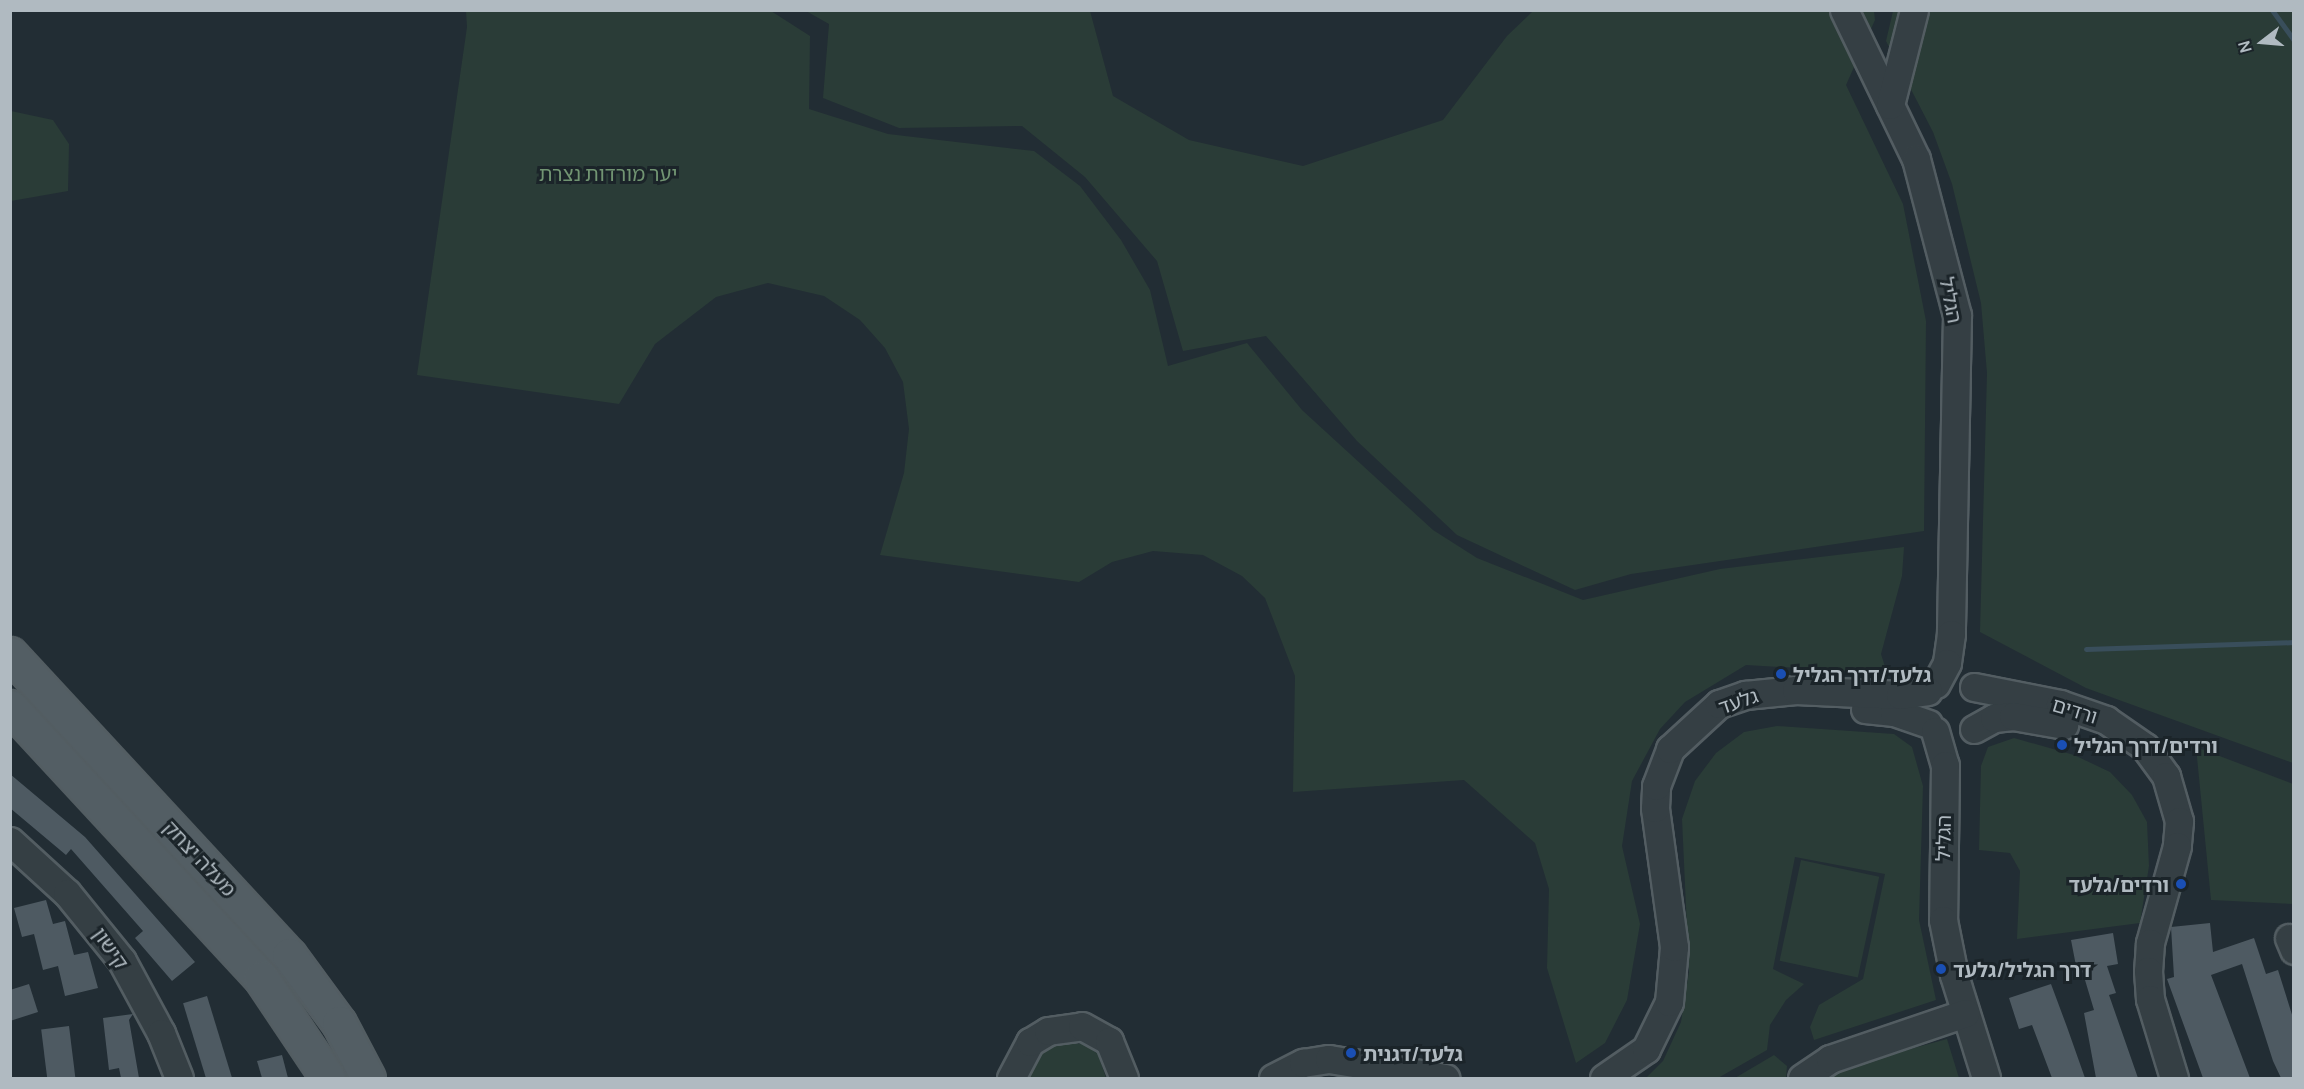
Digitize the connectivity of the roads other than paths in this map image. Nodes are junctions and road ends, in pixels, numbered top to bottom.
1 (1844, 10) edge
2 (1914, 10) edge
3 (1890, 105) junction
4 (1952, 609) junction
5 (10, 654) edge
6 (1969, 684) junction
7 (1932, 688) junction
8 (10, 707) edge
9 (1931, 728) junction
10 (1971, 731) junction
11 (10, 841) edge
12 (1661, 854) junction
13 (2169, 868) junction
14 (1947, 947) junction
15 (1965, 1013) junction
16 (179, 1078) edge
17 (328, 1078) edge
18 (368, 1078) edge
19 (1011, 1078) edge
20 (1124, 1078) edge
21 (1273, 1078) edge
22 (1445, 1078) edge
23 (1604, 1078) edge
24 (1803, 1078) edge
25 (1986, 1078) edge
26 (2174, 1078) edge

1 - 3 street, הגליל
2 - 3 street
3 - 4 street, הגליל
4 - 6 street, הגליל
4 - 7 street, הגליל
5 - 18 main road, מעלה יצחק
6 - 7 street
6 - 10 street
6 - 13 street, ורדים
7 - 9 street
7 - 12 street, גלעד
8 - 17 main road, מעלה יצחק
9 - 10 street
9 - 12 street, גלעד
9 - 14 street, הגליל
10 - 13 street, ורדים
10 - 14 street, הגליל
11 - 16 street, קישון
12 - 23 street, גלעד
13 - 26 street, ורדים
14 - 15 street, הגליל
15 - 24 street
15 - 25 street, הגליל
19 - 20 street
21 - 22 street

